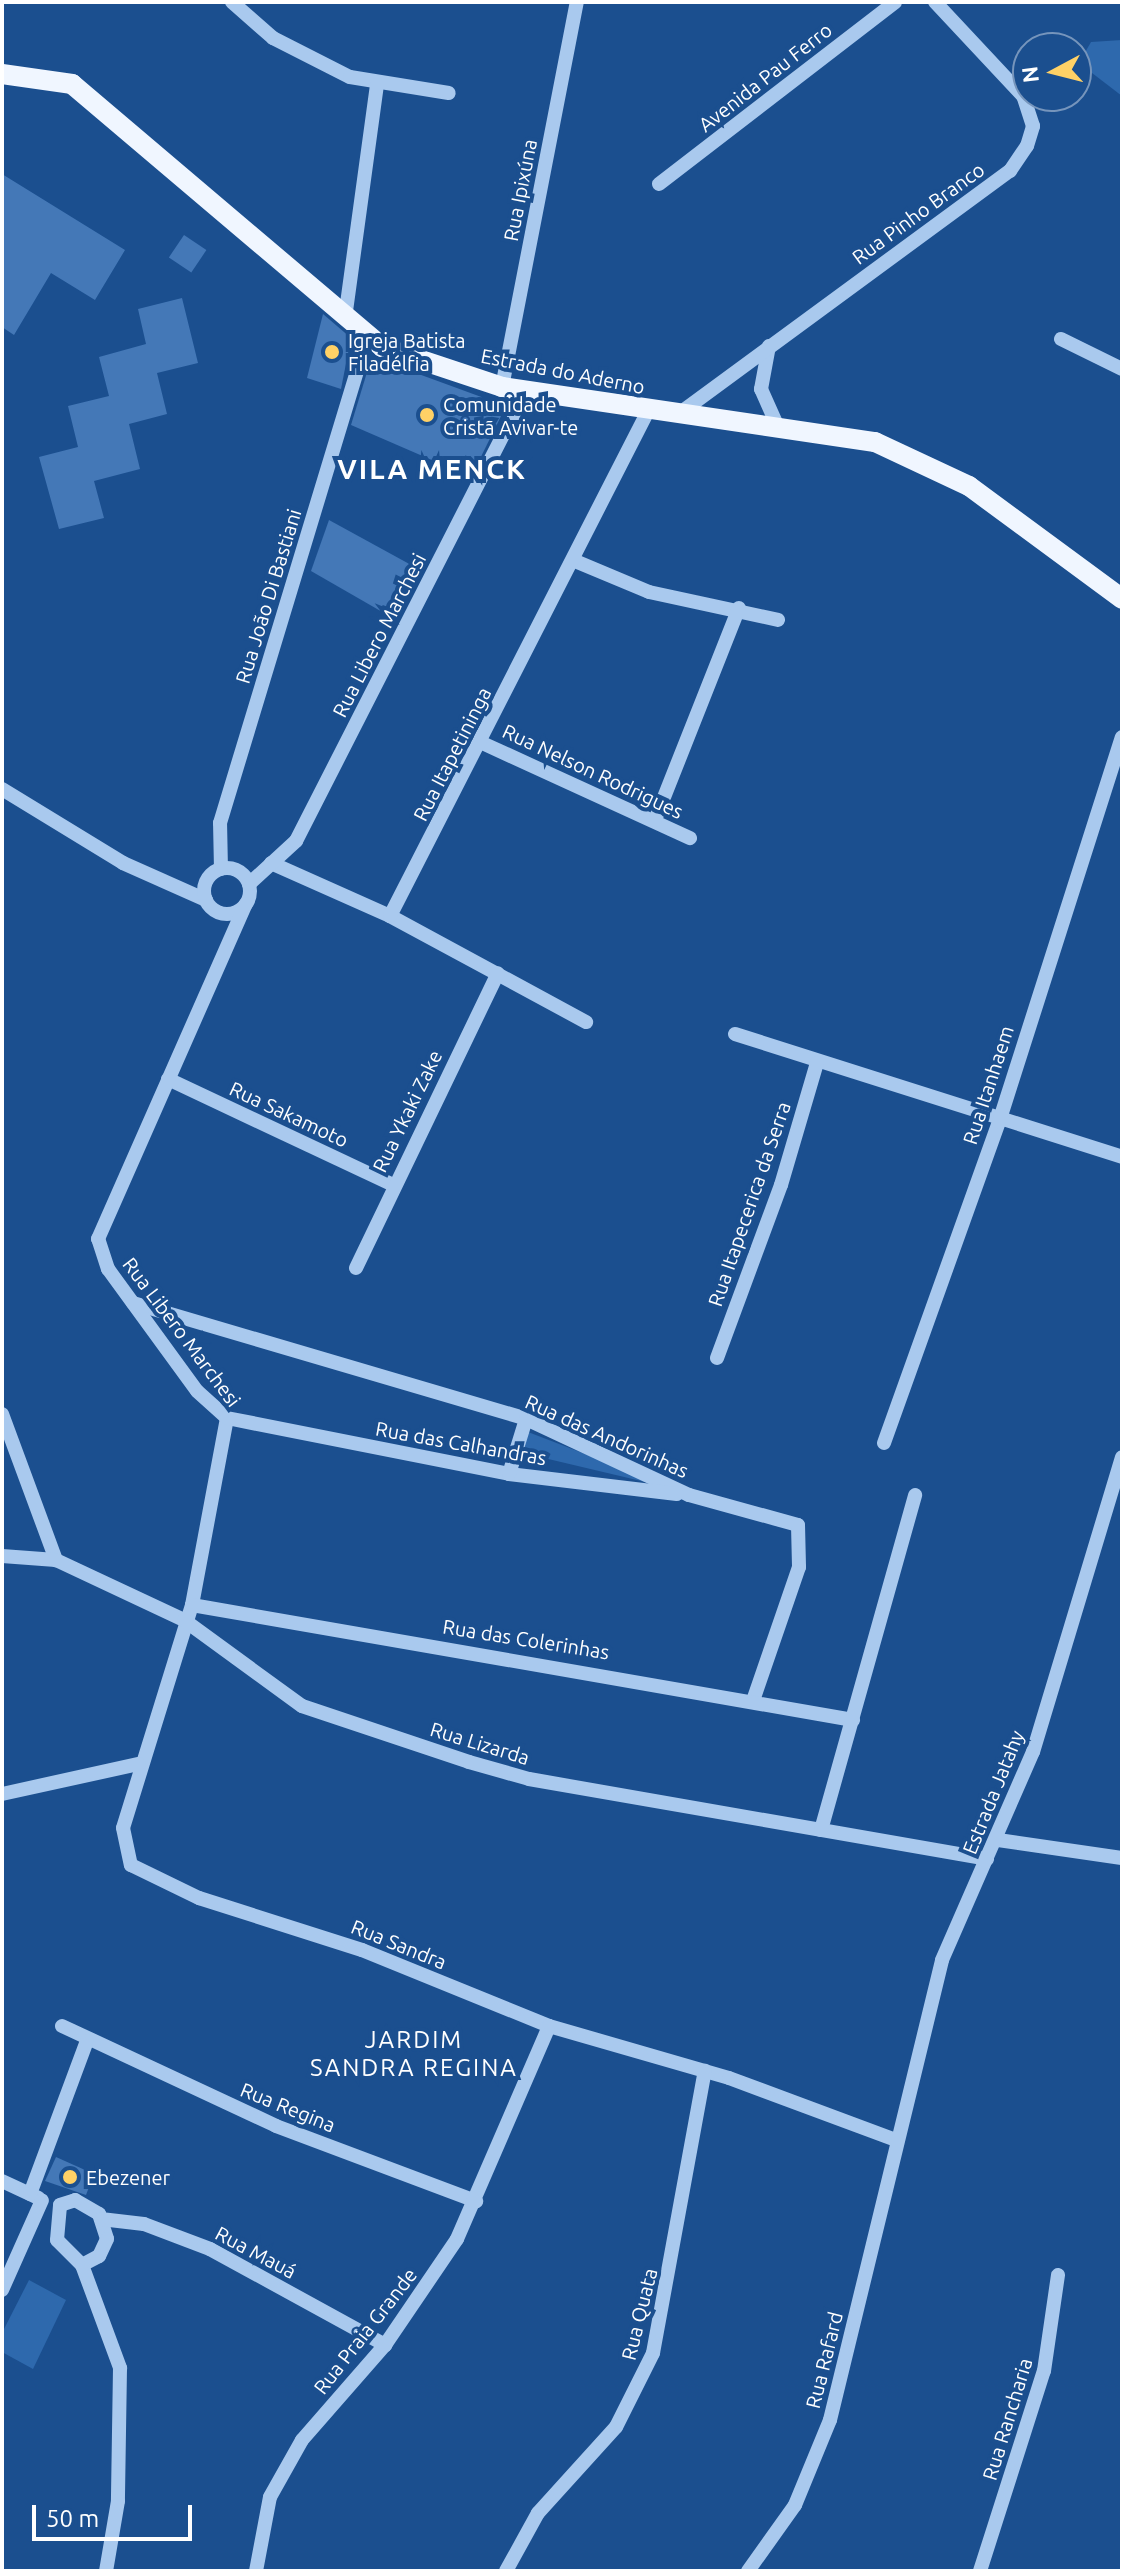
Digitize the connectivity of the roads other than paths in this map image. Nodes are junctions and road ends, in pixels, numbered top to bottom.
1 (232, 2) edge
2 (577, 2) edge
3 (895, 2) edge
4 (935, 2) edge
5 (2, 74) edge
6 (377, 85) junction
7 (449, 93) dead end
8 (659, 184) dead end
9 (346, 311) junction
10 (368, 335) junction
11 (1061, 339) dead end
12 (769, 346) junction
13 (1122, 369) edge
14 (502, 387) junction
15 (526, 390) junction
16 (648, 411) junction
17 (680, 413) junction
18 (777, 425) junction
19 (575, 561) junction
20 (1122, 599) edge
21 (739, 608) junction
22 (778, 620) dead end
23 (1122, 737) edge
24 (480, 742) junction
25 (2, 789) edge
26 (655, 820) junction
27 (690, 838) dead end
28 (271, 863) junction
29 (221, 869) junction
30 (249, 884) junction
31 (206, 900) junction
32 (246, 904) junction
33 (390, 916) junction
34 (498, 973) junction
35 (586, 1022) dead end
36 (735, 1034) dead end
37 (817, 1063) junction
38 (168, 1079) junction
39 (999, 1122) junction
40 (1122, 1157) edge
41 (393, 1185) junction
42 (356, 1268) dead end
43 (133, 1303) junction
44 (717, 1358) dead end
45 (2, 1414) edge
46 (227, 1418) junction
47 (526, 1419) junction
48 (884, 1443) dead end
49 (1122, 1457) edge
50 (509, 1474) junction
51 (689, 1495) junction
52 (915, 1495) dead end
53 (2, 1556) edge
54 (56, 1560) junction
55 (192, 1605) junction
56 (184, 1620) junction
57 (754, 1698) junction
58 (853, 1720) junction
59 (139, 1764) junction
60 (2, 1794) edge
61 (821, 1830) junction
62 (998, 1840) junction
63 (1122, 1858) edge
64 (987, 1859) junction
65 (62, 2026) dead end
66 (549, 2026) junction
67 (87, 2041) junction
68 (705, 2071) junction
69 (896, 2140) junction
70 (2, 2181) edge
71 (36, 2197) junction
72 (476, 2201) junction
73 (59, 2209) junction
74 (101, 2219) junction
75 (82, 2265) junction
76 (1058, 2275) dead end
77 (2, 2290) edge
78 (385, 2345) junction
79 (106, 2571) edge
80 (256, 2571) edge
81 (506, 2571) edge
82 (748, 2571) edge
83 (980, 2571) edge

1 - 6 street
2 - 14 street, Rua Ipixúna
3 - 8 street, Avenida Pau Ferro
4 - 12 street, Rua Pinho Branco
5 - 9 main road, Estrada do Aderno
6 - 7 street
6 - 9 street
9 - 10 main road, Estrada do Aderno
10 - 14 main road, Estrada do Aderno
10 - 29 street, Rua João Di Bastiani
11 - 13 street
12 - 17 street, Rua Pinho Branco
12 - 18 street
14 - 15 main road, Estrada do Aderno
15 - 16 main road, Estrada do Aderno
15 - 28 street, Rua Libero Marchesi
16 - 17 main road, Estrada do Aderno
16 - 19 street, Rua Itapetininga
17 - 18 main road, Estrada do Aderno
18 - 20 main road, Estrada do Aderno
19 - 21 street
19 - 24 street, Rua Itapetininga
21 - 22 street
21 - 26 street
23 - 39 street, Rua Itanhaem
24 - 26 street, Rua Nelson Rodrigues
24 - 33 street, Rua Itapetininga
25 - 31 street
26 - 27 street, Rua Nelson Rodrigues
28 - 30 street, Rua Libero Marchesi
28 - 33 street
29 - 30 street
29 - 31 street
30 - 32 street
31 - 32 street
32 - 38 street, Rua Libero Marchesi
33 - 34 street
34 - 35 street
34 - 41 street, Rua Ykaki Zake
36 - 37 street
37 - 39 street
37 - 44 street, Rua Itapecerica da Serra
38 - 41 street, Rua Sakamoto
38 - 43 street, Rua Libero Marchesi
39 - 40 street
39 - 48 street, Rua Itanhaem
41 - 42 street, Rua Ykaki Zake
43 - 46 street, Rua Libero Marchesi
43 - 47 street, Rua das Andorinhas
45 - 54 street
46 - 50 street, Rua das Calhandras
46 - 55 street, Rua Libero Marchesi
47 - 50 street
47 - 51 street, Rua das Andorinhas
49 - 62 street, Estrada Jatahy
50 - 51 street, Rua das Calhandras
51 - 57 street, Rua das Andorinhas
52 - 58 street
53 - 54 street, Rua Lizarda
54 - 56 street, Rua Lizarda
55 - 56 street, Rua Libero Marchesi
55 - 57 street, Rua das Colerinhas
56 - 59 street, Rua Sandra
56 - 61 street, Rua Lizarda
57 - 58 street, Rua das Colerinhas
58 - 61 street
59 - 60 street
59 - 66 street, Rua Sandra
61 - 64 street, Rua Lizarda
62 - 63 street
62 - 64 street, Estrada Jatahy
64 - 69 street, Estrada Jatahy
65 - 67 street, Rua Regina
66 - 68 street, Rua Sandra
66 - 72 street, Rua Praia Grande
67 - 71 street
67 - 72 street, Rua Regina
68 - 69 street, Rua Sandra
68 - 81 street, Rua Quata
69 - 82 street, Rua Rafard
70 - 71 street
71 - 73 street
71 - 77 street
72 - 78 street, Rua Praia Grande
73 - 74 street
73 - 75 street
74 - 75 street
74 - 78 street, Rua Mauá
75 - 79 street
76 - 83 street, Rua Rancharia
78 - 80 street, Rua Praia Grande

